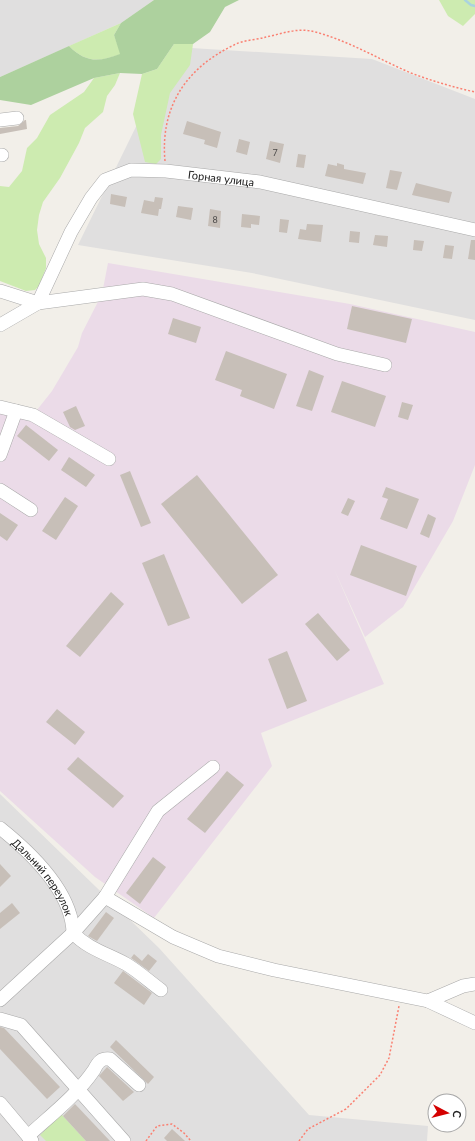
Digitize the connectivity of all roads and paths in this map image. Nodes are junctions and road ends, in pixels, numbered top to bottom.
1 (475, 92) edge
2 (17, 118) dead end
3 (0, 120) edge
4 (166, 171) junction
5 (475, 230) edge
6 (0, 291) edge
7 (38, 303) junction
8 (0, 325) edge
9 (386, 365) dead end
10 (0, 407) edge
11 (16, 411) junction
12 (0, 455) edge
13 (109, 459) dead end
14 (0, 490) edge
15 (31, 510) dead end
16 (213, 767) dead end
17 (0, 828) edge
18 (105, 897) junction
19 (73, 933) junction
20 (475, 984) edge
21 (161, 990) dead end
22 (401, 996) junction
23 (0, 1000) edge
24 (428, 1001) junction
25 (0, 1019) edge
26 (475, 1023) edge
27 (139, 1085) dead end
28 (78, 1089) junction
29 (0, 1103) edge
30 (30, 1139) edge
31 (124, 1141) edge
32 (146, 1141) edge
33 (191, 1141) edge
34 (299, 1141) edge

1 - 4 path
2 - 3 street
4 - 5 street, Горная улица
4 - 7 street, Горная улица
6 - 7 street
7 - 8 street
7 - 9 street
10 - 11 street
11 - 12 street
11 - 13 street
14 - 15 street
16 - 18 street
17 - 19 street, Дальний переулок
18 - 19 street
18 - 22 street
19 - 21 street
19 - 23 street
20 - 24 street
22 - 24 street
22 - 34 path
24 - 26 street
25 - 28 street
27 - 28 street
28 - 30 street
28 - 31 street
29 - 30 street
32 - 33 path

